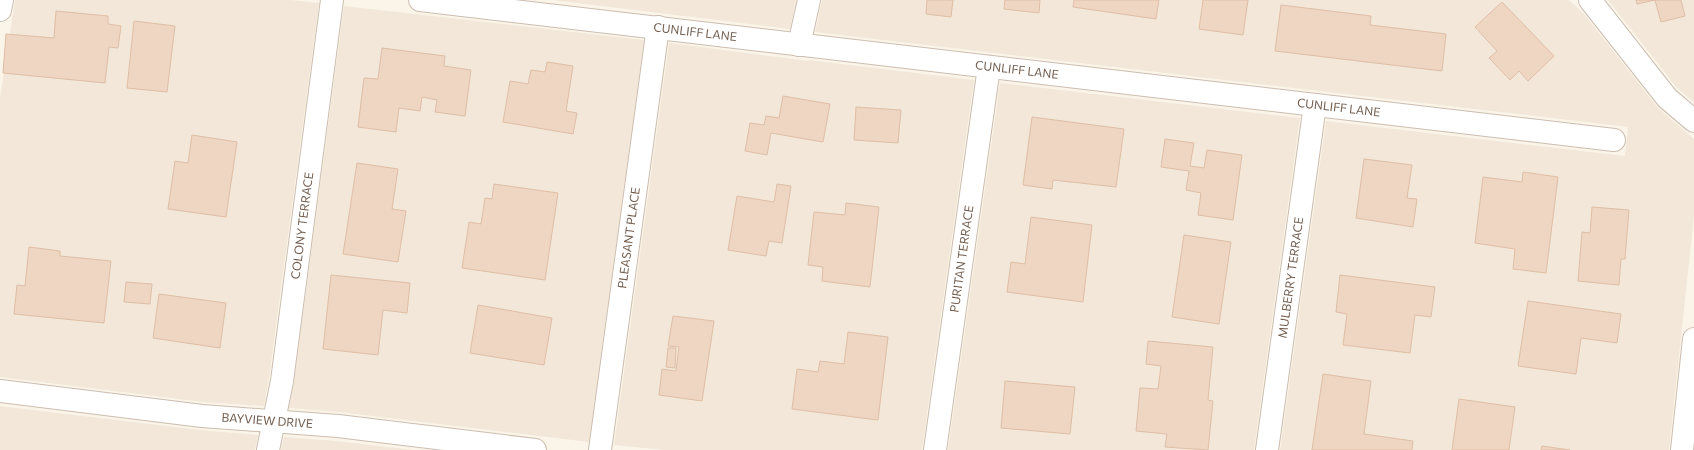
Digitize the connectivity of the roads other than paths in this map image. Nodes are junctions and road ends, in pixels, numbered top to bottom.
1 (2, 0) edge
2 (332, 0) edge
3 (420, 0) edge
4 (809, 0) edge
5 (1590, 0) edge
6 (0, 10) edge
7 (658, 27) junction
8 (799, 45) junction
9 (989, 68) junction
10 (1315, 105) junction
11 (1694, 121) edge
12 (1614, 140) dead end
13 (1694, 339) edge
14 (0, 391) edge
15 (274, 421) junction
16 (268, 450) edge
17 (535, 450) edge
18 (600, 450) edge
19 (935, 450) edge
20 (1267, 450) edge
21 (1682, 450) edge

1 - 6 street
2 - 15 street, COLONY TERRACE
3 - 7 street, CUNLIFF LANE
4 - 8 street
5 - 11 street
7 - 8 street, CUNLIFF LANE
7 - 18 street, PLEASANT PLACE
8 - 9 street, CUNLIFF LANE
9 - 10 street, CUNLIFF LANE
9 - 19 street, PURITAN TERRACE
10 - 12 street, CUNLIFF LANE
10 - 20 street, MULBERRY TERRACE
13 - 21 street
14 - 15 street, BAYVIEW DRIVE
15 - 16 street, COLONY TERRACE
15 - 17 street, BAYVIEW DRIVE

